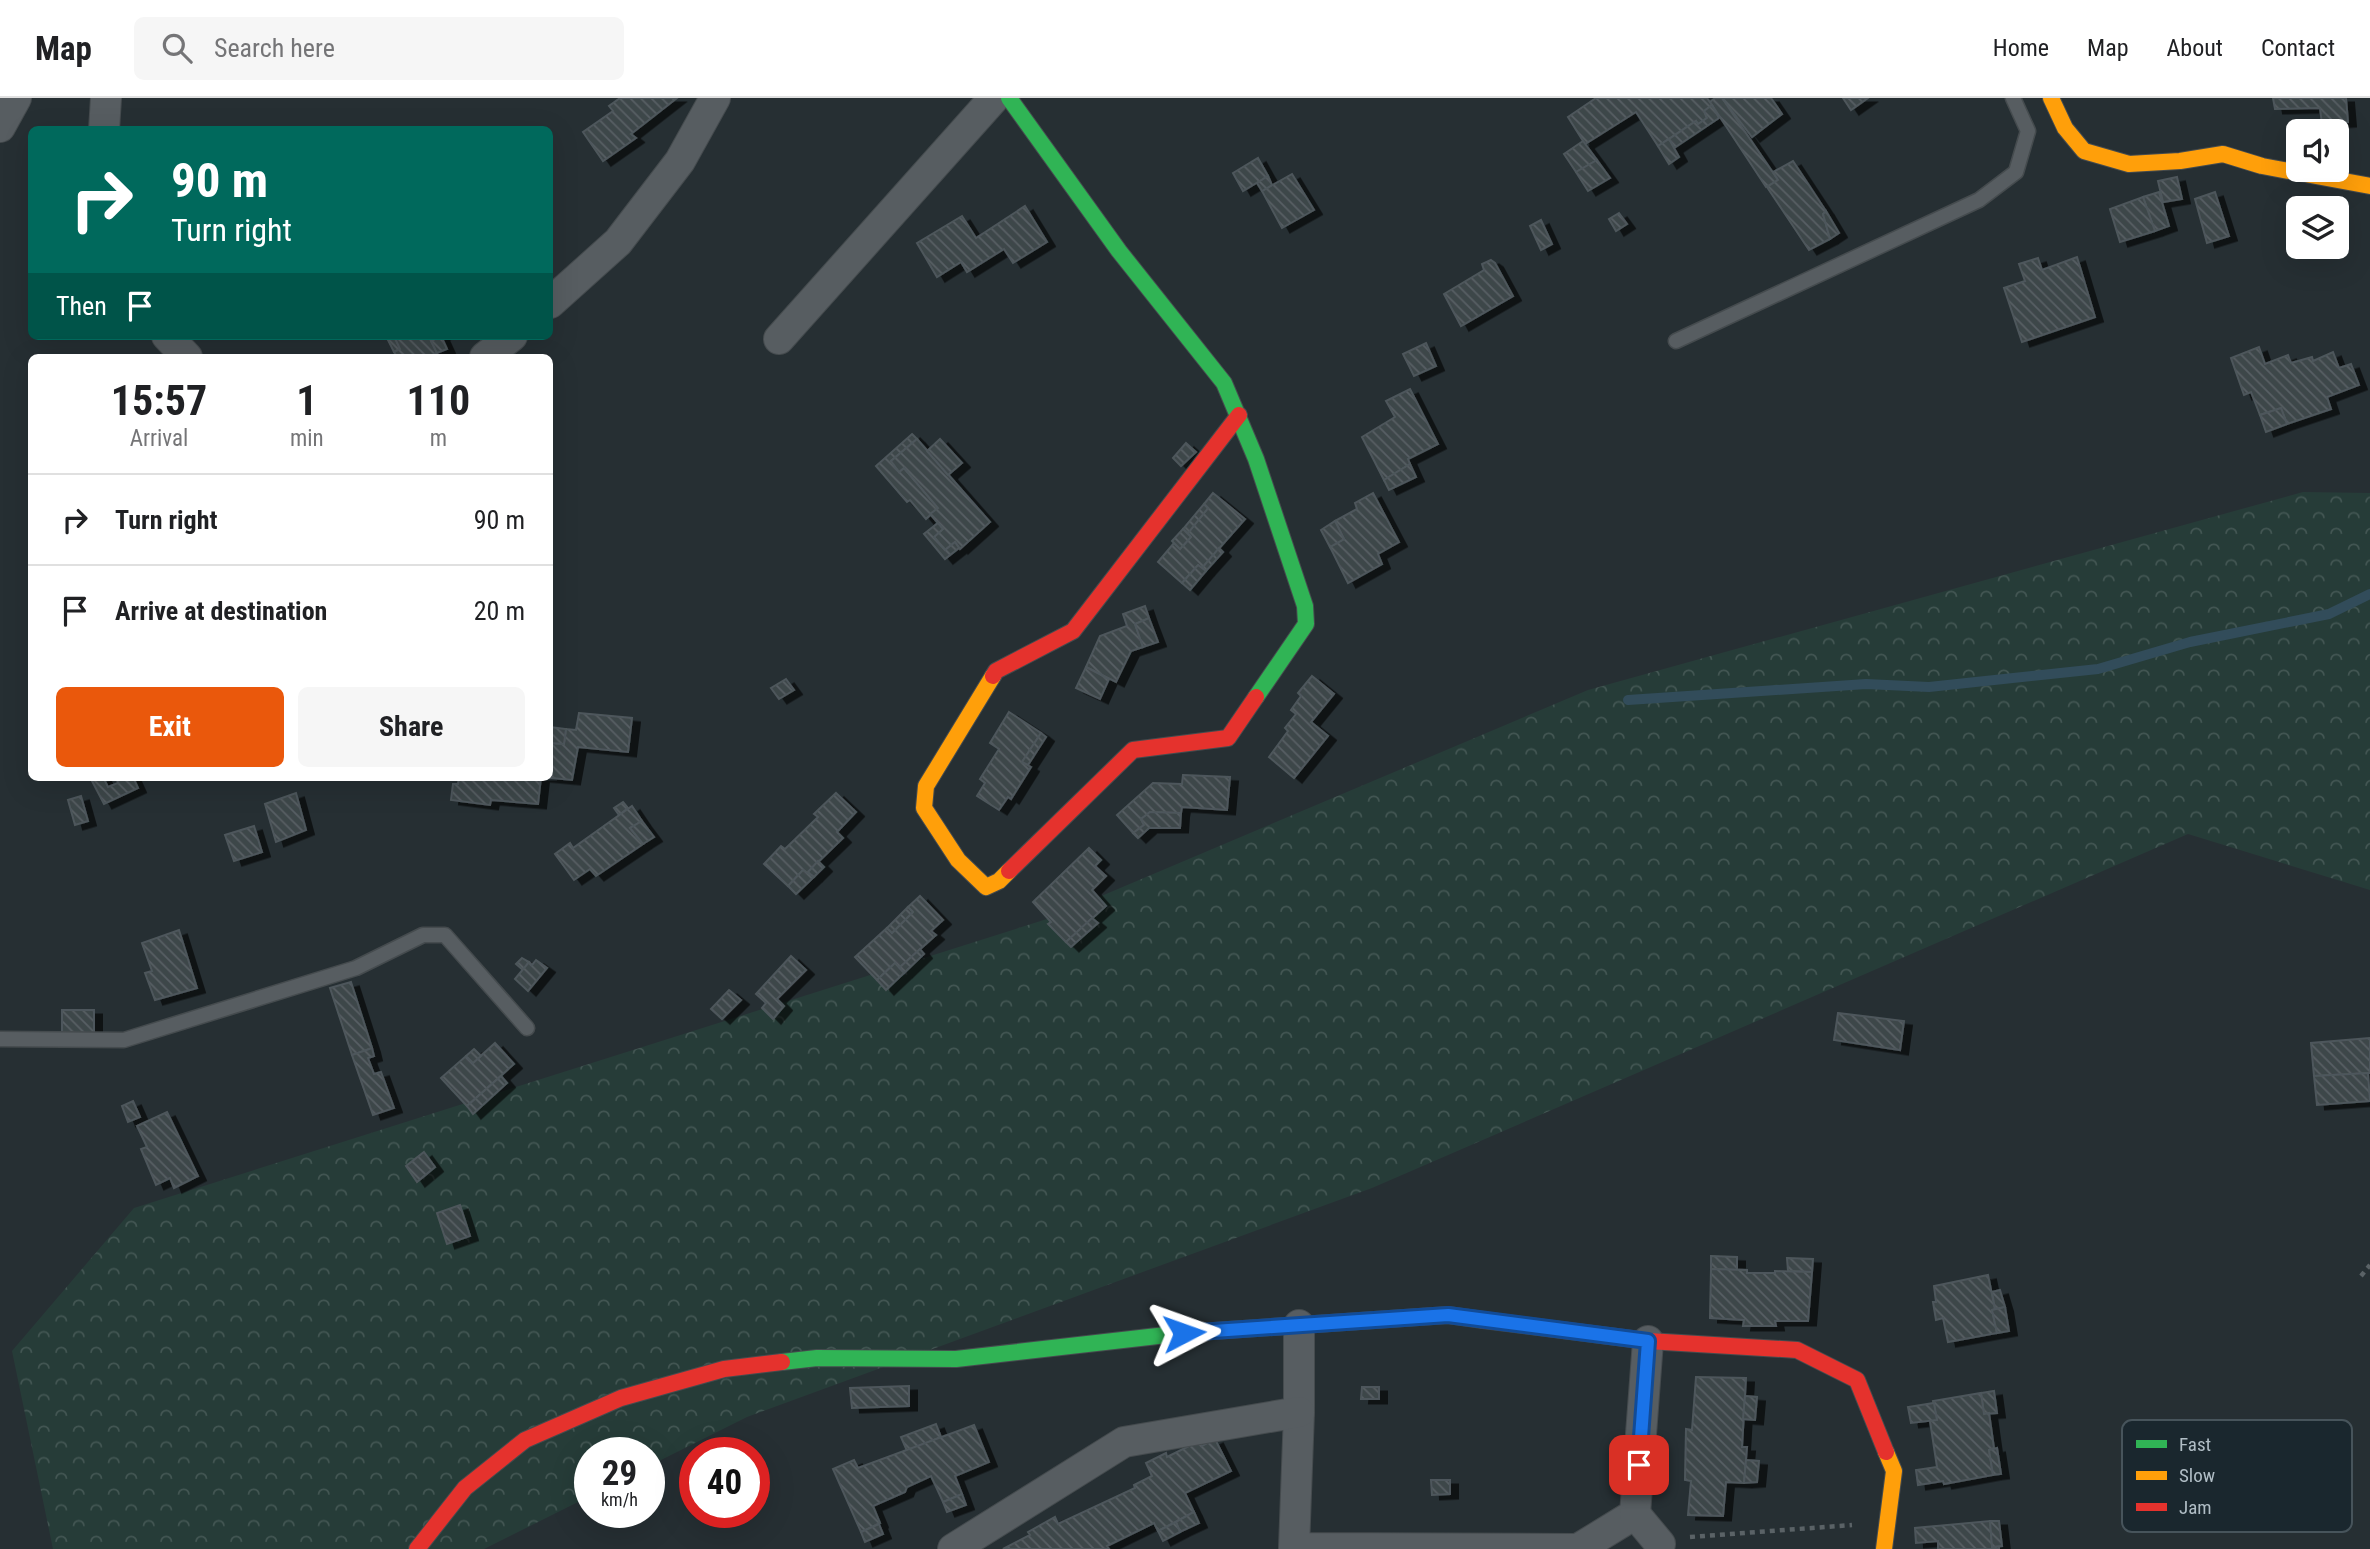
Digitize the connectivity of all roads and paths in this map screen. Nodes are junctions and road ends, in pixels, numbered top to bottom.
1 (16, 98) edge
2 (106, 98) edge
3 (715, 98) edge
4 (994, 98) edge
5 (1009, 98) edge
6 (2013, 98) edge
7 (2051, 98) edge
8 (104, 126) edge
9 (0, 127) edge
10 (2370, 186) edge
11 (553, 300) edge
12 (779, 339) dead end
13 (171, 340) edge
14 (507, 340) edge
15 (1676, 341) dead end
16 (184, 354) edge
17 (489, 354) edge
18 (1239, 415) junction
19 (527, 1028) dead end
20 (0, 1039) edge
21 (2370, 1265) edge
22 (2361, 1276) dead end
23 (1299, 1325) junction
24 (1648, 1341) junction
25 (1299, 1412) junction
26 (1888, 1523) junction
27 (1648, 1530) junction
28 (1293, 1548) edge
29 (416, 1549) edge
30 (953, 1549) edge
31 (1884, 1549) edge

1 - 9 street
2 - 8 street
3 - 11 street
4 - 12 street
5 - 18 street
6 - 15 lane
7 - 10 street
13 - 16 street
14 - 17 street
18 - 18 street
19 - 20 lane
21 - 22 path
23 - 24 street
23 - 25 street
23 - 29 street
24 - 26 street
24 - 27 street
25 - 28 street
25 - 30 street
26 - 27 path
26 - 31 street
27 - 28 street

